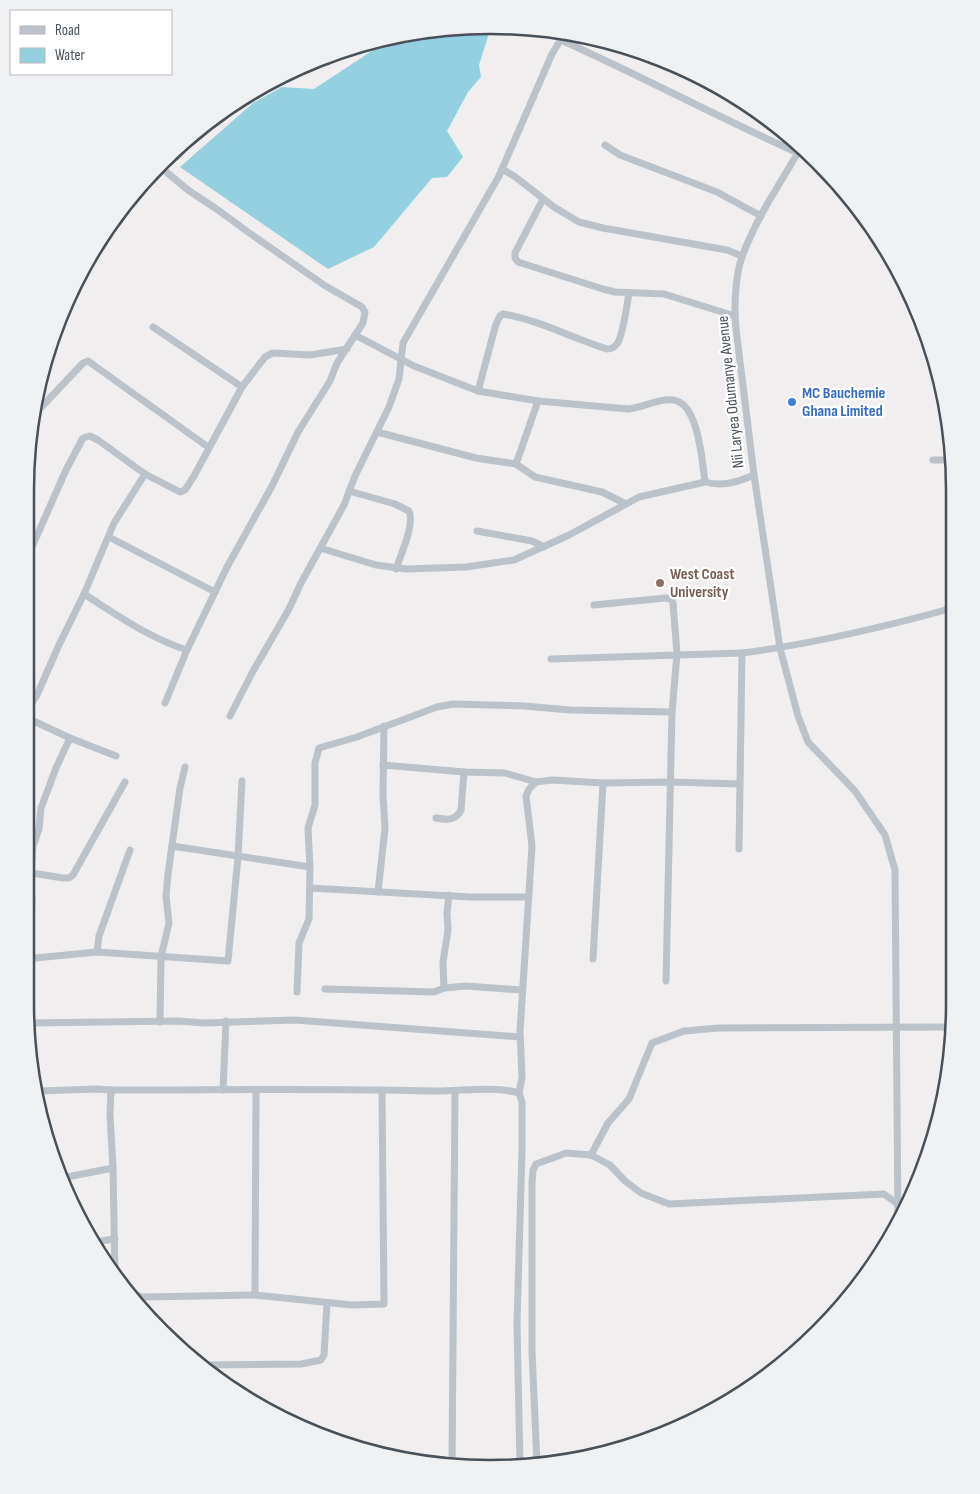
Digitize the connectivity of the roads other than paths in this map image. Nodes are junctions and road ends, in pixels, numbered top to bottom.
1 (561, 40) joint
2 (605, 145) dead end
3 (798, 153) joint
4 (502, 169) junction
5 (164, 170) edge
6 (543, 199) junction
7 (761, 216) junction
8 (742, 256) junction
9 (629, 293) junction
10 (735, 316) junction
11 (152, 328) dead end
12 (356, 335) junction
13 (348, 349) junction
14 (401, 360) junction
15 (242, 387) junction
16 (478, 391) junction
17 (538, 401) junction
18 (42, 407) edge
19 (377, 432) junction
20 (208, 447) junction
21 (933, 460) dead end
22 (945, 460) edge
23 (516, 464) junction
24 (145, 474) junction
25 (754, 475) junction
26 (705, 482) junction
27 (349, 491) junction
28 (626, 504) junction
29 (477, 531) dead end
30 (109, 537) junction
31 (34, 542) edge
32 (544, 547) junction
33 (320, 548) junction
34 (396, 569) junction
35 (215, 592) junction
36 (84, 594) junction
37 (594, 605) dead end
38 (946, 610) edge
39 (780, 648) junction
40 (186, 650) junction
41 (742, 653) junction
42 (677, 654) junction
43 (551, 659) dead end
44 (34, 700) edge
45 (165, 703) dead end
46 (672, 712) junction
47 (230, 716) dead end
48 (34, 721) edge
49 (384, 726) junction
50 (70, 738) junction
51 (116, 756) dead end
52 (384, 765) junction
53 (185, 767) dead end
54 (464, 772) junction
55 (242, 781) dead end
56 (124, 782) dead end
57 (536, 782) junction
58 (670, 782) junction
59 (603, 783) junction
60 (740, 784) junction
61 (436, 818) dead end
62 (34, 843) edge
63 (172, 846) junction
64 (739, 849) dead end
65 (130, 850) dead end
66 (238, 857) junction
67 (310, 867) junction
68 (34, 874) edge
69 (310, 888) junction
70 (378, 892) junction
71 (449, 895) junction
72 (527, 897) junction
73 (97, 952) junction
74 (34, 957) edge
75 (161, 957) junction
76 (594, 959) dead end
77 (666, 981) dead end
78 (444, 988) junction
79 (325, 989) dead end
80 (522, 990) junction
81 (297, 992) dead end
82 (226, 1021) junction
83 (160, 1022) junction
84 (35, 1023) edge
85 (945, 1027) edge
86 (898, 1028) junction
87 (520, 1037) junction
88 (111, 1090) junction
89 (223, 1090) junction
90 (256, 1090) junction
91 (382, 1090) junction
92 (43, 1091) edge
93 (455, 1092) junction
94 (519, 1093) junction
95 (591, 1155) junction
96 (113, 1168) junction
97 (67, 1177) edge
98 (899, 1205) joint
99 (115, 1239) junction
100 (101, 1241) edge
101 (115, 1263) edge
102 (255, 1295) junction
103 (140, 1296) edge
104 (327, 1303) junction
105 (210, 1364) edge
106 (537, 1457) edge
107 (452, 1458) edge
108 (520, 1459) edge

1 - 3 street
1 - 4 street
2 - 7 street
3 - 7 street, Nii Laryea Odumanye Avenue
4 - 6 street
4 - 14 street
5 - 12 street
6 - 8 street
6 - 9 street
7 - 8 street, Nii Laryea Odumanye Avenue
8 - 10 street, Nii Laryea Odumanye Avenue
9 - 10 street
9 - 16 street
10 - 25 street, Nii Laryea Odumanye Avenue
11 - 15 street
12 - 13 street
12 - 14 street
13 - 15 street
13 - 35 street
14 - 16 street
14 - 19 street
15 - 20 street
16 - 17 street
17 - 23 street
17 - 26 street
18 - 20 street
19 - 23 street
19 - 27 street
20 - 24 street
21 - 22 street
23 - 28 street
24 - 30 street
24 - 31 street
25 - 26 street
25 - 39 street, Nii Laryea Odumanye Avenue
26 - 28 street
27 - 33 street
27 - 34 street
28 - 32 street
29 - 32 street
30 - 35 street
30 - 36 street
32 - 34 street
33 - 34 street
33 - 47 street
35 - 40 street
36 - 40 street
36 - 44 street
37 - 42 street
38 - 39 street
39 - 41 street
39 - 86 street, Nii Laryea Odumanye Avenue
40 - 45 street
41 - 42 street
41 - 60 street
42 - 43 street
42 - 46 street
46 - 49 street
46 - 58 street
48 - 50 street
49 - 52 street
49 - 67 street
50 - 51 street
50 - 62 street
52 - 54 street
52 - 70 street
53 - 63 street
54 - 57 street
54 - 61 street
55 - 66 street
56 - 68 street
57 - 59 street
57 - 72 street
58 - 59 street
58 - 60 street
58 - 77 street
59 - 76 street
60 - 64 street
63 - 66 street
63 - 75 street
65 - 73 street
66 - 67 street
66 - 75 street
67 - 69 street
69 - 70 street
69 - 81 street
70 - 71 street
71 - 72 street
71 - 78 street
72 - 80 street
73 - 74 street
73 - 75 street
75 - 83 street
78 - 79 street
78 - 80 street
80 - 87 street
82 - 83 street
82 - 87 street
82 - 89 street
83 - 84 street
85 - 86 street
86 - 95 street
86 - 98 street, Nii Laryea Odumanye Avenue
87 - 94 street
88 - 89 street
88 - 92 street
88 - 96 street
89 - 90 street
90 - 91 street
90 - 102 street
91 - 93 street
91 - 104 street
93 - 94 street
93 - 107 street
94 - 108 street
95 - 98 street
95 - 106 street
96 - 97 street
96 - 99 street
99 - 100 street
99 - 101 street
102 - 103 street
102 - 104 street
104 - 105 street

